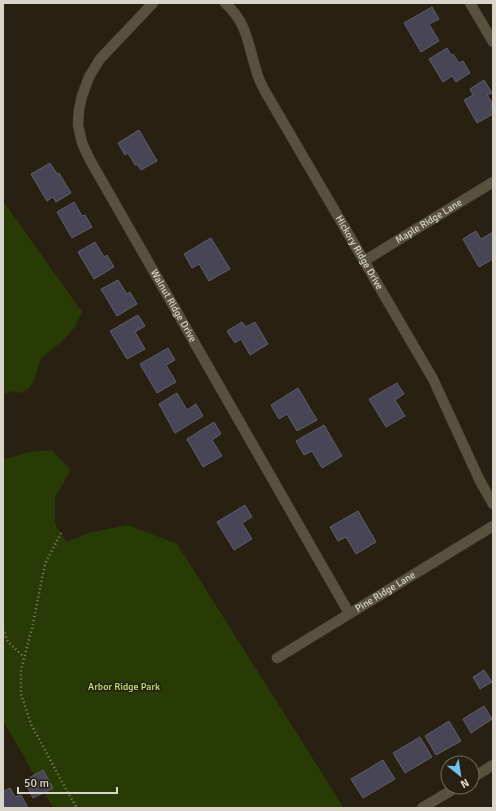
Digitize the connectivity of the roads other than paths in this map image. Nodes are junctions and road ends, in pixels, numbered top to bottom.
1 (153, 3) edge
2 (225, 3) edge
3 (470, 3) edge
4 (493, 42) edge
5 (493, 182) edge
6 (364, 261) junction
7 (493, 504) edge
8 (493, 526) edge
9 (349, 613) junction
10 (277, 658) dead end
11 (493, 765) edge
12 (480, 773) edge
13 (444, 795) edge
14 (422, 808) edge

1 - 9 street, Walnut Ridge Drive
2 - 6 street, Hickory Ridge Drive
3 - 4 street
5 - 6 street, Maple Ridge Lane
6 - 7 street, Hickory Ridge Drive
8 - 9 street, Pine Ridge Lane
9 - 10 street, Pine Ridge Lane
11 - 12 street
13 - 14 street

